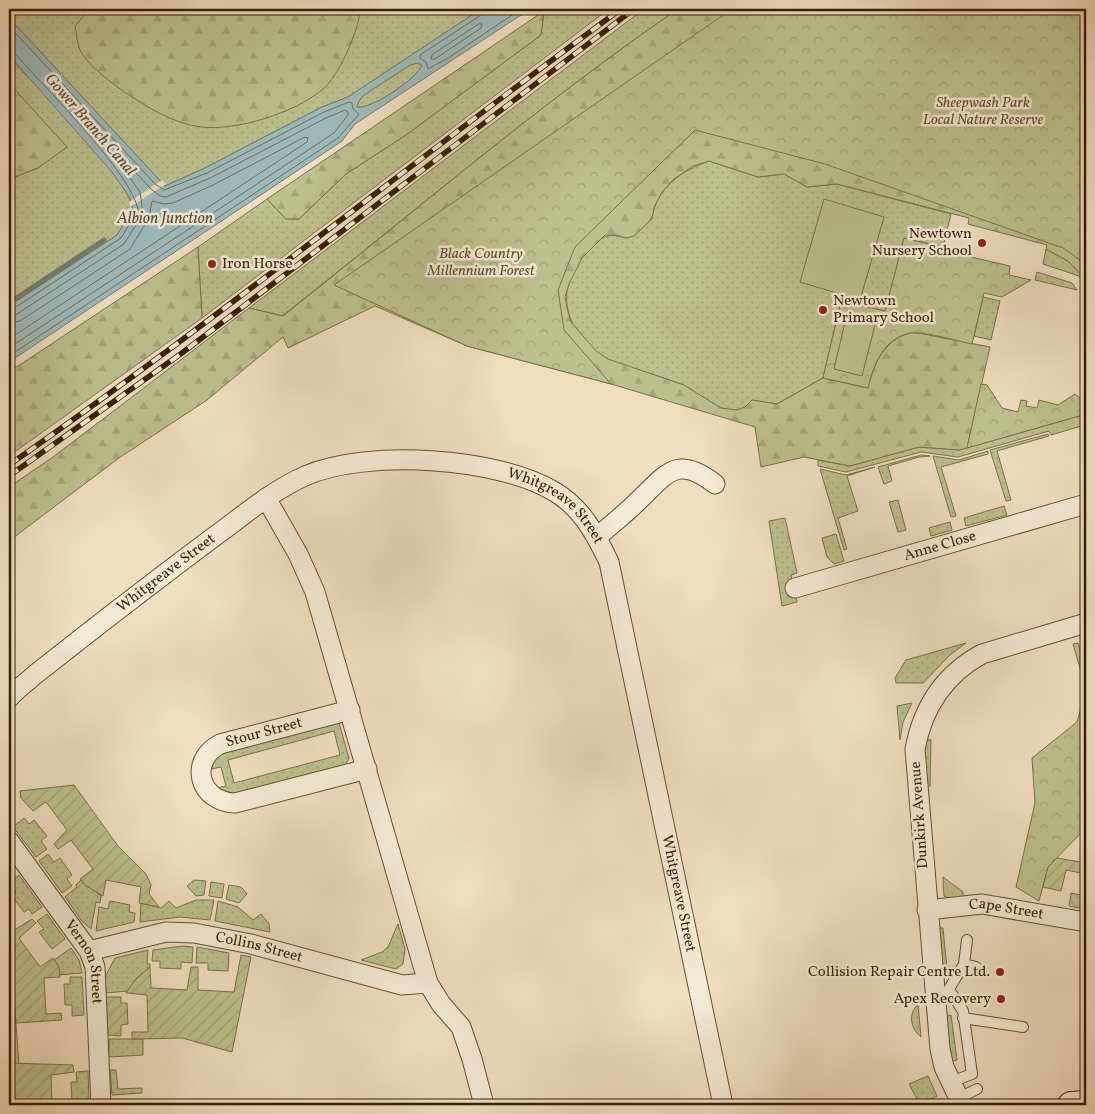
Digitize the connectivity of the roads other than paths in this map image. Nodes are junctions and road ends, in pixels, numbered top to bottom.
1 (715, 484) dead end
2 (266, 498) junction
3 (1086, 504) edge
4 (597, 537) junction
5 (795, 588) dead end
6 (1086, 623) edge
7 (9, 698) edge
8 (350, 710) junction
9 (368, 769) junction
10 (9, 841) edge
11 (927, 910) junction
12 (1086, 922) edge
13 (967, 940) dead end
14 (89, 951) junction
15 (964, 964) junction
16 (976, 966) dead end
17 (428, 983) junction
18 (964, 993) dead end
19 (944, 994) junction
20 (963, 1018) junction
21 (1024, 1027) dead end
22 (977, 1089) dead end
23 (957, 1095) edge
24 (1086, 1104) edge
25 (101, 1105) edge
26 (484, 1105) edge
27 (723, 1105) edge
28 (1071, 1105) edge

1 - 4 street
2 - 4 street, Whitgreave Street
2 - 7 street, Whitgreave Street
2 - 8 street
3 - 5 street, Anne Close
4 - 27 street, Whitgreave Street
6 - 11 street, Dunkirk Avenue
8 - 9 street
8 - 9 street, Stour Street
9 - 17 street
10 - 14 street, Vernon Street
11 - 12 street, Cape Street
11 - 19 street, Dunkirk Avenue
13 - 15 lane
14 - 17 street, Collins Street
14 - 25 street, Vernon Street
15 - 16 lane
15 - 19 lane
17 - 26 street
18 - 19 lane
19 - 20 lane
19 - 23 street, Dunkirk Avenue
20 - 21 lane
20 - 23 lane
22 - 23 lane
24 - 28 main road

